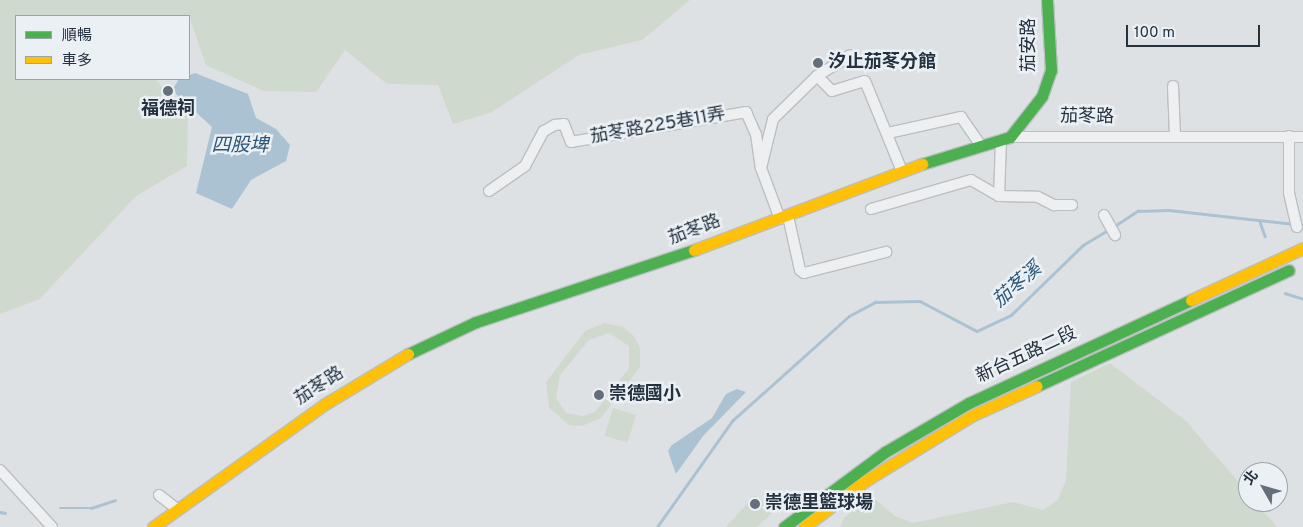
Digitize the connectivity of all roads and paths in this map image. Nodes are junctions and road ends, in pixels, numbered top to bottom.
1 (1048, 0) edge
2 (850, 55) dead end
3 (817, 76) junction
4 (1173, 86) dead end
5 (888, 133) junction
6 (1174, 135) junction
7 (1289, 136) junction
8 (1303, 137) edge
9 (1005, 139) junction
10 (982, 146) junction
11 (761, 168) junction
12 (902, 172) junction
13 (489, 191) dead end
14 (999, 196) junction
15 (1072, 205) dead end
16 (871, 209) dead end
17 (1104, 215) dead end
18 (784, 217) junction
19 (1297, 227) dead end
20 (1115, 236) dead end
21 (1303, 248) edge
22 (886, 252) dead end
23 (1303, 262) edge
24 (0, 470) edge
25 (159, 496) dead end
26 (177, 508) junction
27 (52, 527) edge
28 (154, 527) edge
29 (784, 527) edge
30 (804, 527) edge

1 - 9 main road, 茄安路
2 - 3 street
3 - 5 street
3 - 11 street
4 - 6 street
5 - 10 street
5 - 12 street
6 - 7 street, 茄苳路
6 - 9 street, 茄苳路
7 - 8 street, 茄苳路
7 - 19 street
9 - 10 main road, 茄苳路
9 - 14 street
10 - 12 main road, 茄苳路
11 - 13 street, 茄苳路225巷11弄
11 - 18 street
12 - 18 main road, 茄苳路
14 - 15 street
14 - 16 street
17 - 20 street
18 - 22 street
18 - 26 main road, 茄苳路
21 - 29 main road, 新台五路二段
23 - 30 main road, 新台五路二段
24 - 27 street
25 - 26 street
26 - 28 main road, 茄苳路

